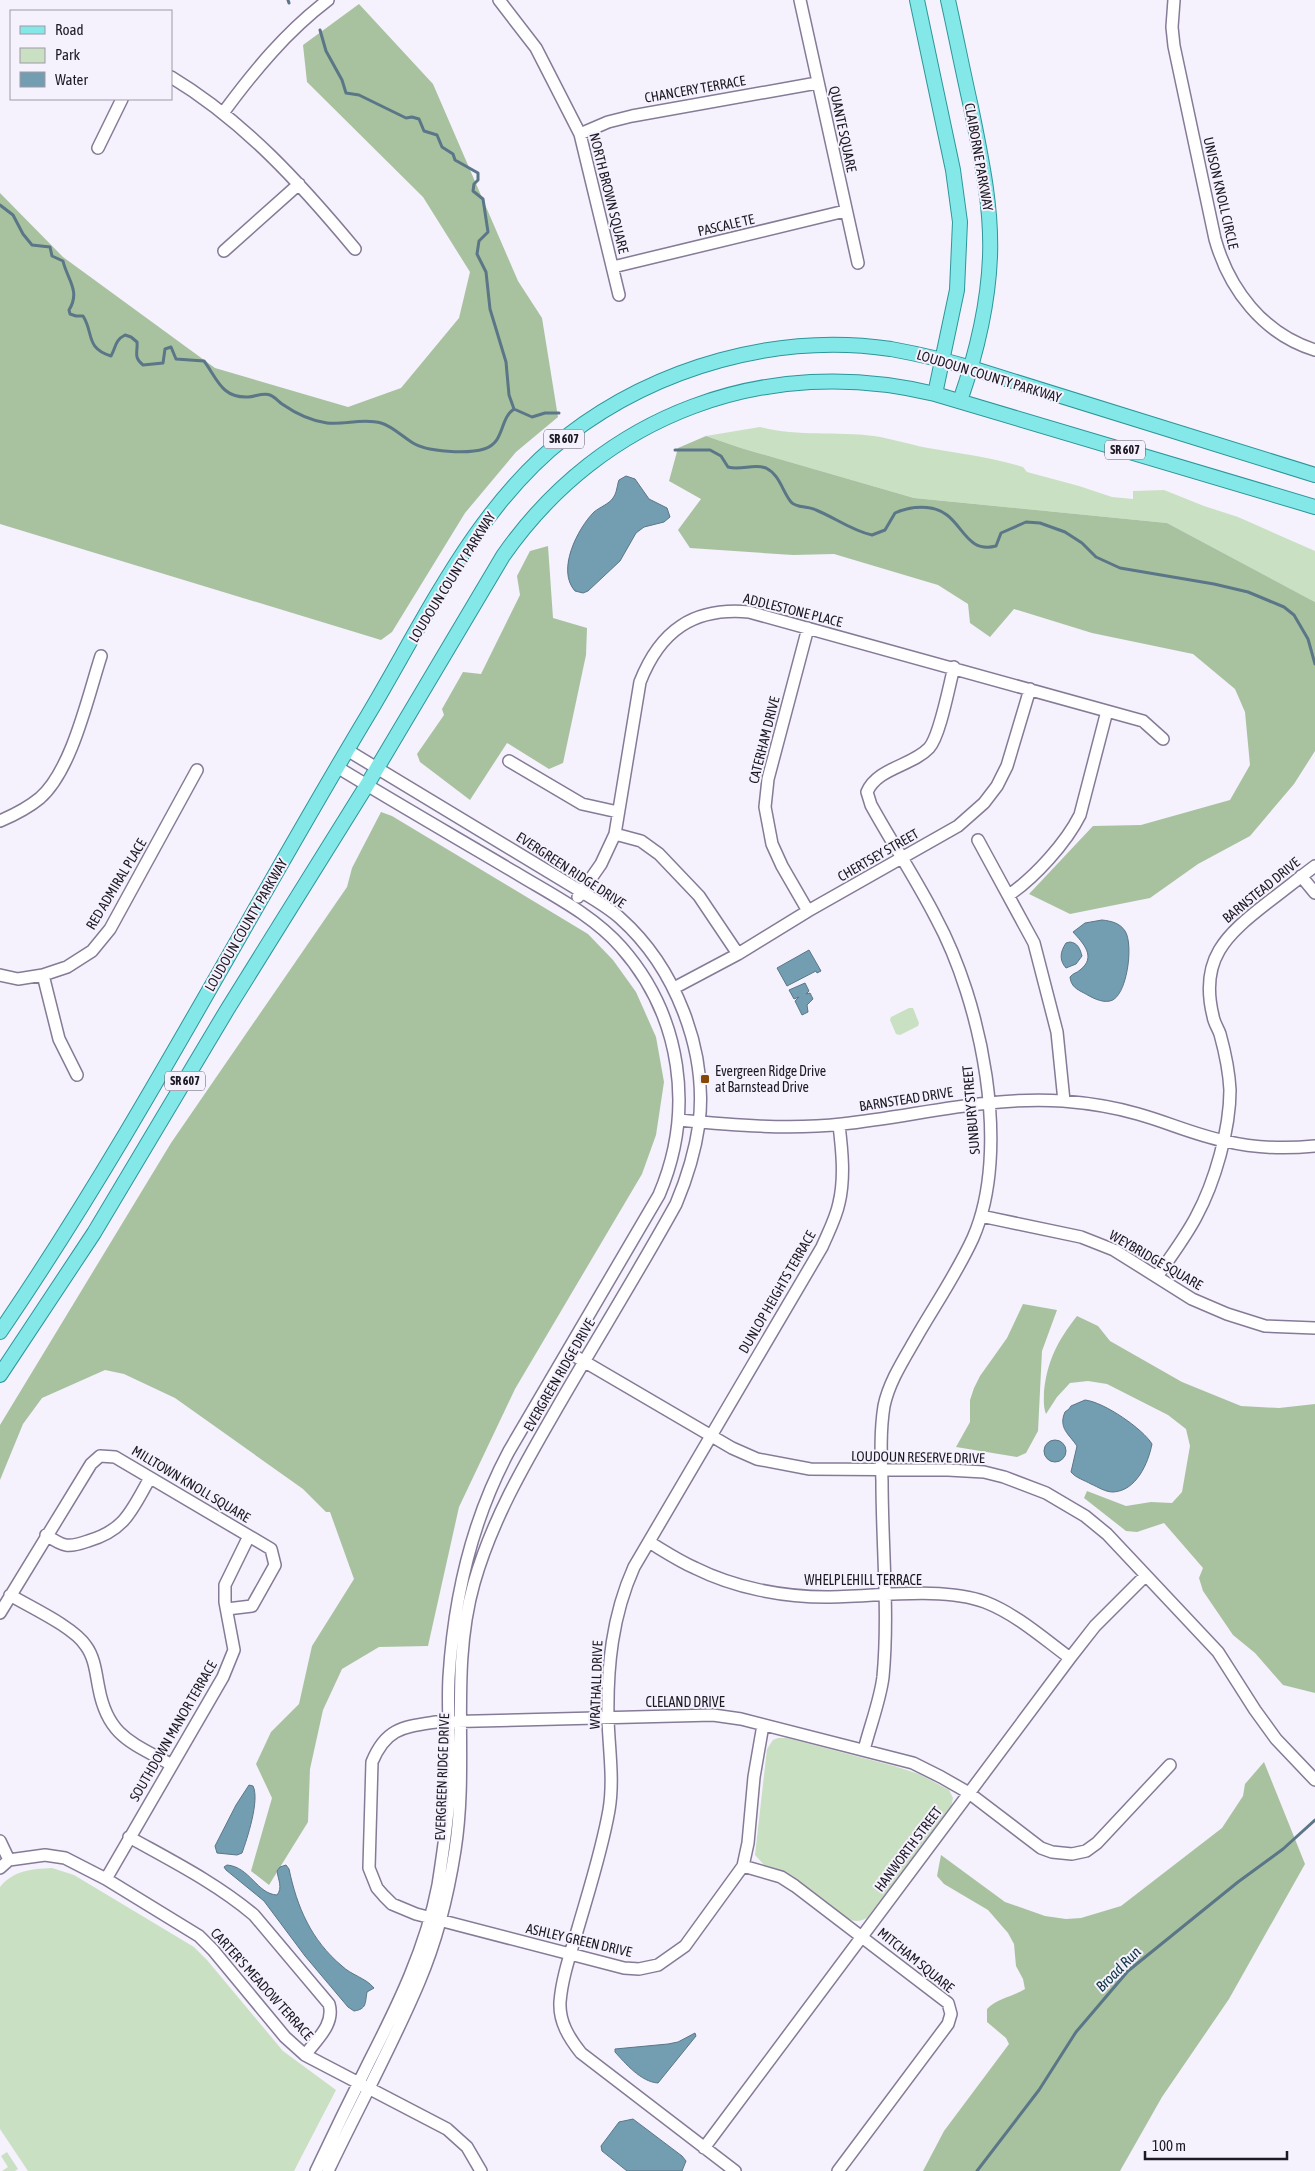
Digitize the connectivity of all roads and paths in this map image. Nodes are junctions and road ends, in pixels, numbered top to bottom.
1 (328, 0) edge
2 (499, 0) edge
3 (800, 0) edge
4 (917, 0) edge
5 (948, 0) edge
6 (1174, 0) edge
7 (172, 79) edge
8 (817, 83) junction
9 (122, 100) edge
10 (223, 113) junction
11 (580, 134) junction
12 (98, 148) dead end
13 (299, 184) junction
14 (846, 211) junction
15 (355, 249) dead end
16 (224, 251) dead end
17 (858, 263) dead end
18 (613, 267) junction
19 (619, 295) dead end
20 (1315, 350) edge
21 (943, 360) junction
22 (971, 368) junction
23 (935, 394) junction
24 (960, 402) junction
25 (1315, 475) edge
26 (1315, 507) edge
27 (808, 628) junction
28 (101, 656) dead end
29 (954, 667) junction
30 (1030, 689) junction
31 (1107, 711) junction
32 (1163, 739) dead end
33 (347, 750) junction
34 (509, 761) dead end
35 (337, 767) junction
36 (377, 768) junction
37 (197, 770) dead end
38 (367, 785) junction
39 (618, 812) junction
40 (0, 821) edge
41 (615, 834) junction
42 (978, 840) dead end
43 (902, 860) junction
44 (1315, 866) edge
45 (1301, 876) junction
46 (582, 892) junction
47 (1315, 893) edge
48 (1009, 895) junction
49 (570, 906) junction
50 (808, 911) junction
51 (738, 954) junction
52 (43, 974) junction
53 (0, 975) edge
54 (674, 988) junction
55 (77, 1075) dead end
56 (1064, 1101) junction
57 (988, 1102) junction
58 (679, 1120) junction
59 (699, 1122) junction
60 (839, 1125) junction
61 (1222, 1141) junction
62 (1315, 1146) edge
63 (981, 1216) junction
64 (1157, 1277) junction
65 (1315, 1328) edge
66 (0, 1332) edge
67 (568, 1352) junction
68 (584, 1362) junction
69 (0, 1375) edge
70 (711, 1436) junction
71 (882, 1470) junction
72 (150, 1478) junction
73 (46, 1535) junction
74 (249, 1536) junction
75 (648, 1542) junction
76 (1145, 1576) junction
77 (10, 1595) junction
78 (884, 1595) junction
79 (227, 1609) junction
80 (0, 1613) edge
81 (1070, 1658) junction
82 (608, 1718) junction
83 (454, 1722) junction
84 (763, 1725) junction
85 (864, 1750) junction
86 (172, 1765) junction
87 (1170, 1765) dead end
88 (1315, 1780) edge
89 (969, 1793) junction
90 (129, 1837) junction
91 (0, 1841) edge
92 (9, 1860) junction
93 (743, 1866) junction
94 (0, 1868) edge
95 (106, 1879) junction
96 (435, 1919) junction
97 (862, 1936) junction
98 (570, 1955) junction
99 (306, 2055) junction
100 (364, 2085) junction
101 (704, 2148) junction
102 (316, 2171) edge
103 (328, 2171) edge
104 (481, 2171) edge
105 (735, 2171) edge
106 (838, 2171) edge

1 - 10 street
2 - 11 street, NORTH BROWN SQUARE
3 - 8 street, QUANTE SQUARE
4 - 21 main road, CLAIBORNE PARKWAY
5 - 22 main road, CLAIBORNE PARKWAY
6 - 20 street, UNISON KNOLL CIRCLE
7 - 10 street
8 - 11 street, CHANCERY TERRACE
8 - 14 street, QUANTE SQUARE
9 - 12 street
10 - 13 street
11 - 18 street, NORTH BROWN SQUARE
13 - 15 street
13 - 16 street
14 - 17 street, QUANTE SQUARE
14 - 18 street, PASCALE TE
18 - 19 street, NORTH BROWN SQUARE
21 - 22 main road, LOUDOUN COUNTY PARKWAY / SR 607
21 - 23 main road, CLAIBORNE PARKWAY
21 - 33 main road, LOUDOUN COUNTY PARKWAY / SR 607
22 - 24 main road, CLAIBORNE PARKWAY
22 - 25 main road, LOUDOUN COUNTY PARKWAY / SR 607
23 - 24 main road, LOUDOUN COUNTY PARKWAY / SR 607
23 - 36 main road, LOUDOUN COUNTY PARKWAY / SR 607
24 - 26 main road, LOUDOUN COUNTY PARKWAY / SR 607
27 - 29 street, ADDLESTONE PLACE
27 - 39 street, ADDLESTONE PLACE
27 - 50 street, CATERHAM DRIVE
28 - 40 street
29 - 30 street, ADDLESTONE PLACE
29 - 43 street, SUNBURY STREET
30 - 31 street, ADDLESTONE PLACE
30 - 43 street, CHERTSEY STREET
31 - 32 street, ADDLESTONE PLACE
31 - 48 street
33 - 35 main road, LOUDOUN COUNTY PARKWAY / SR 607
33 - 36 street, EVERGREEN RIDGE DRIVE
34 - 39 street
35 - 38 street, EVERGREEN RIDGE DRIVE
35 - 66 main road, LOUDOUN COUNTY PARKWAY / SR 607
36 - 38 main road, LOUDOUN COUNTY PARKWAY / SR 607
36 - 46 street, EVERGREEN RIDGE DRIVE
37 - 52 street, RED ADMIRAL PLACE
38 - 49 street, EVERGREEN RIDGE DRIVE
38 - 69 main road, LOUDOUN COUNTY PARKWAY / SR 607
39 - 41 street, ADDLESTONE PLACE
41 - 46 street, ADDLESTONE PLACE
41 - 51 street
42 - 48 street
43 - 50 street, CHERTSEY STREET
43 - 57 street, SUNBURY STREET
44 - 45 street, BARNSTEAD DRIVE
45 - 47 street
45 - 61 street, BARNSTEAD DRIVE
46 - 49 street, ADDLESTONE PLACE
46 - 54 street, EVERGREEN RIDGE DRIVE
48 - 56 street
49 - 58 street, EVERGREEN RIDGE DRIVE
50 - 51 street, CHERTSEY STREET
51 - 54 street, CHERTSEY STREET
52 - 53 street, RED ADMIRAL PLACE
52 - 55 street
54 - 59 street, EVERGREEN RIDGE DRIVE
56 - 57 street, BARNSTEAD DRIVE
56 - 61 street, BARNSTEAD DRIVE
57 - 60 street, BARNSTEAD DRIVE
57 - 63 street, SUNBURY STREET
58 - 59 street, BARNSTEAD DRIVE
58 - 67 street, EVERGREEN RIDGE DRIVE
59 - 60 street, BARNSTEAD DRIVE
59 - 68 street, EVERGREEN RIDGE DRIVE
60 - 70 street, DUNLOP HEIGHTS TERRACE
61 - 62 street, BARNSTEAD DRIVE
61 - 64 street
63 - 64 street, WEYBRIDGE SQUARE
63 - 71 street, SUNBURY STREET
64 - 65 street, WEYBRIDGE SQUARE
67 - 68 street, LOUDOUN RESERVE DRIVE
67 - 83 street, EVERGREEN RIDGE DRIVE
68 - 70 street, LOUDOUN RESERVE DRIVE
68 - 83 street, EVERGREEN RIDGE DRIVE
70 - 71 street, LOUDOUN RESERVE DRIVE
70 - 75 street, WRATHALL DRIVE
71 - 76 street, LOUDOUN RESERVE DRIVE
71 - 78 street, SUNBURY STREET
72 - 73 street
72 - 73 street, MILLTOWN KNOLL SQUARE
72 - 74 street, MILLTOWN KNOLL SQUARE
73 - 77 street, MILLTOWN KNOLL SQUARE
74 - 79 street, SOUTHDOWN MANOR TERRACE
74 - 79 street, MILLTOWN KNOLL SQUARE
75 - 78 street, WHELPLEHILL TERRACE
75 - 82 street, WRATHALL DRIVE
76 - 81 street, HANWORTH STREET
76 - 88 street, LOUDOUN RESERVE DRIVE
77 - 80 street, MILLTOWN KNOLL SQUARE
77 - 86 street
78 - 81 street, WHELPLEHILL TERRACE
78 - 85 street, SUNBURY STREET
79 - 86 street, SOUTHDOWN MANOR TERRACE
81 - 89 street, HANWORTH STREET
82 - 83 street, CLELAND DRIVE
82 - 84 street, CLELAND DRIVE
82 - 98 street, WRATHALL DRIVE
83 - 96 street, EVERGREEN RIDGE DRIVE
83 - 96 street, ASHLEY GREEN DRIVE
84 - 85 street, CLELAND DRIVE
84 - 93 street, ASHLEY GREEN DRIVE
85 - 89 street, CLELAND DRIVE
86 - 90 street, SOUTHDOWN MANOR TERRACE
87 - 89 street, CLELAND DRIVE
89 - 97 street, HANWORTH STREET
90 - 95 street, SOUTHDOWN MANOR TERRACE
90 - 99 street
91 - 92 street
92 - 94 street
92 - 95 street, CARTER'S MEADOW TERRACE
93 - 97 street, MITCHAM SQUARE
93 - 98 street, ASHLEY GREEN DRIVE
95 - 99 street, CARTER'S MEADOW TERRACE
96 - 98 street, ASHLEY GREEN DRIVE
96 - 100 street, EVERGREEN RIDGE DRIVE
97 - 101 street, HANWORTH STREET
97 - 106 street, MITCHAM SQUARE
98 - 101 street
99 - 100 street, CARTER'S MEADOW TERRACE
100 - 102 street, EVERGREEN RIDGE DRIVE
100 - 103 street, EVERGREEN RIDGE DRIVE
100 - 104 street, CARTER'S MEADOW TERRACE
101 - 105 street

